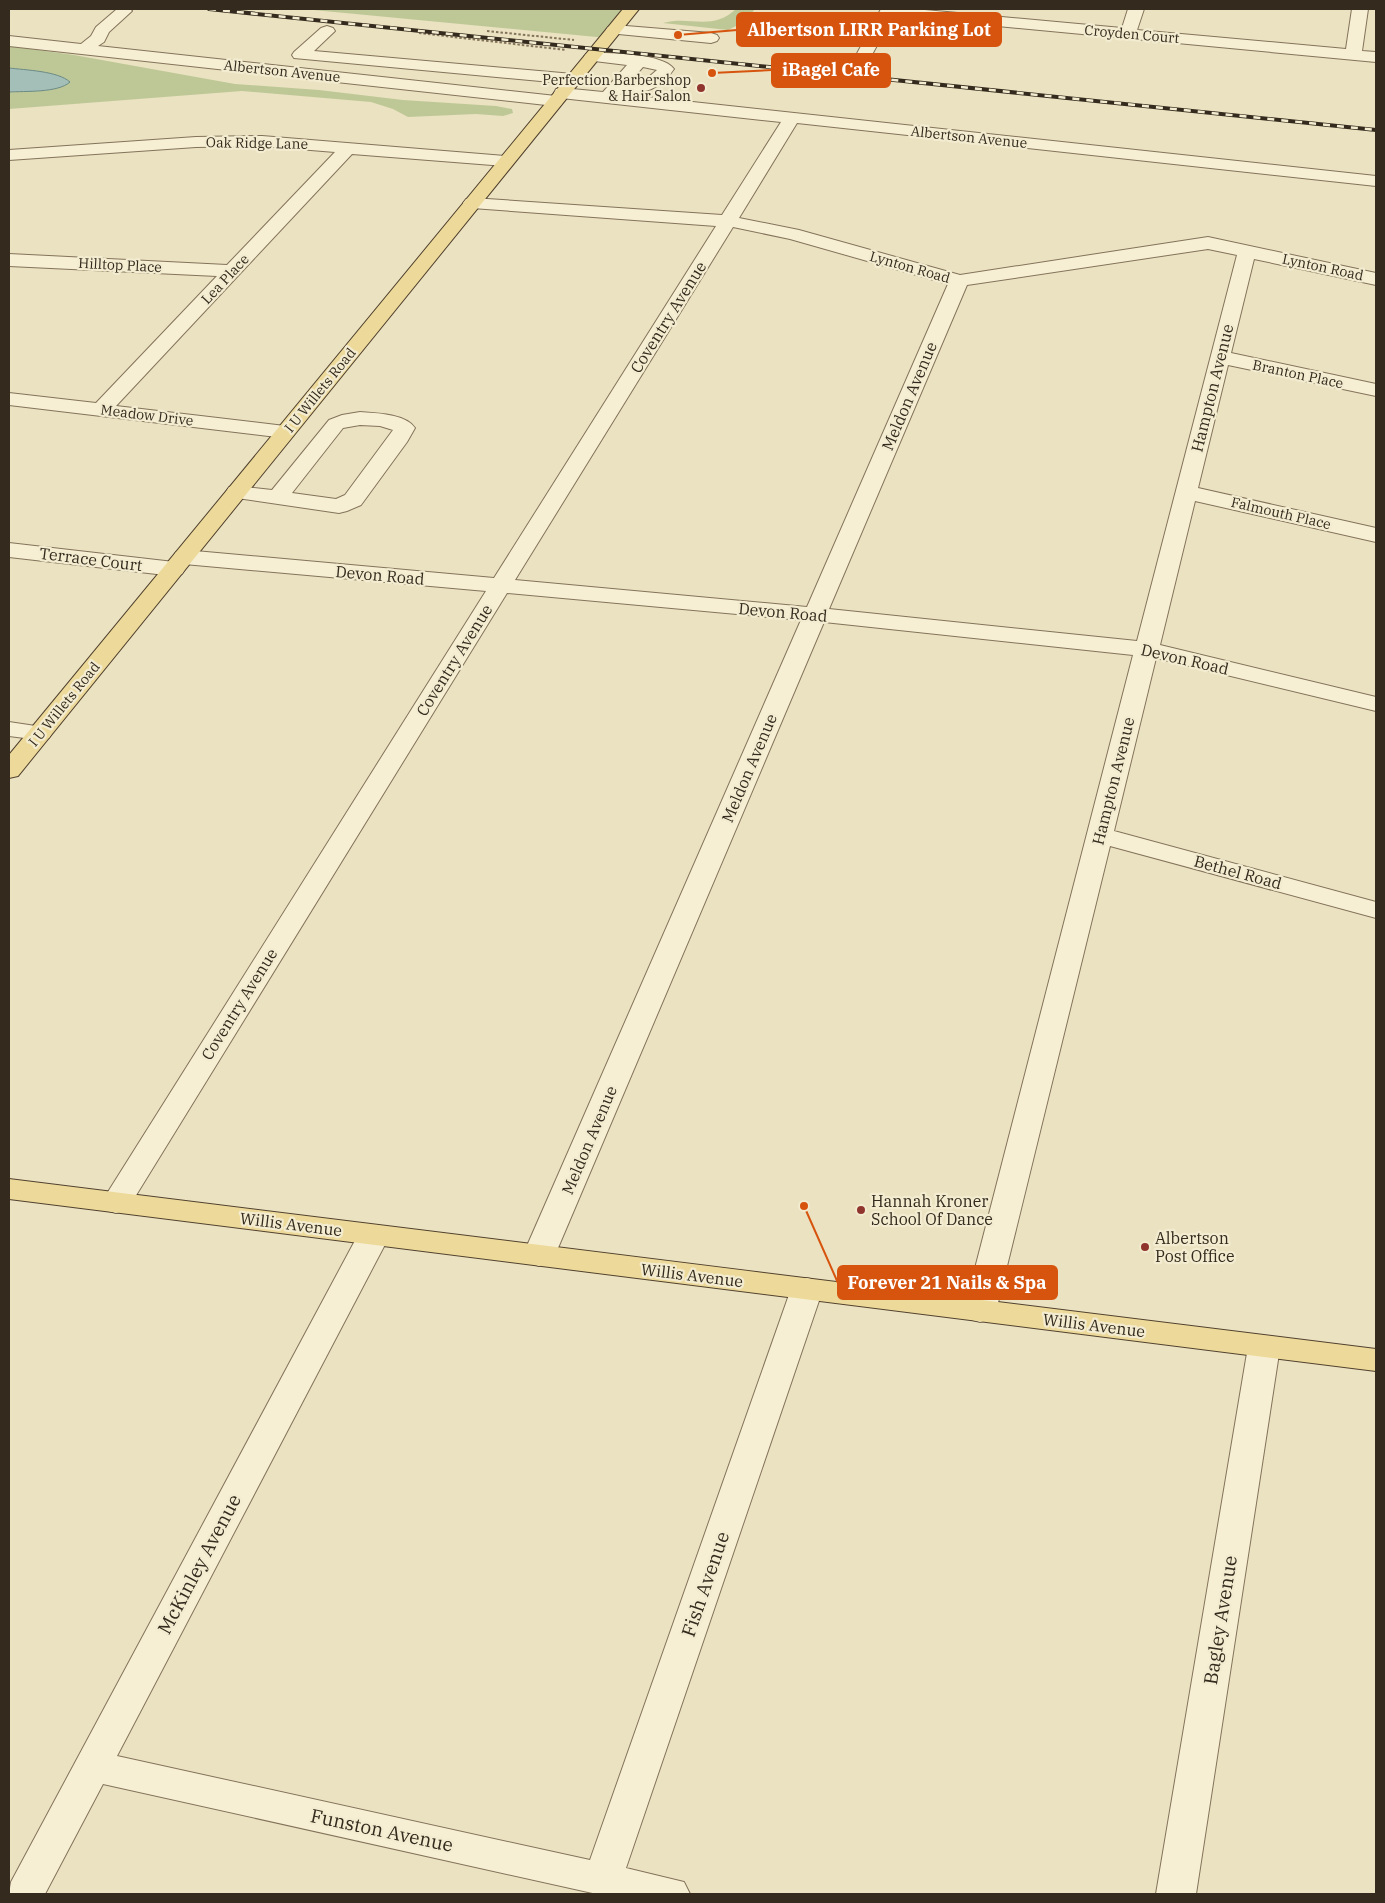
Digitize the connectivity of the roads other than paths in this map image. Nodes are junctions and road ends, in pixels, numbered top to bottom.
1 (631, 9) edge
2 (1136, 9) edge
3 (1360, 9) edge
4 (888, 10) edge
5 (124, 11) dead end
6 (614, 30) junction
7 (327, 32) dead end
8 (1128, 33) junction
9 (712, 38) dead end
10 (9, 41) edge
11 (84, 49) junction
12 (264, 54) dead end
13 (1353, 55) junction
14 (592, 57) junction
15 (1376, 57) edge
16 (862, 59) dead end
17 (639, 62) junction
18 (250, 68) junction
19 (563, 91) junction
20 (611, 93) junction
21 (792, 118) junction
22 (349, 147) junction
23 (9, 156) edge
24 (505, 161) junction
25 (1376, 181) edge
26 (472, 203) junction
27 (728, 221) junction
28 (1247, 251) junction
29 (9, 260) edge
30 (232, 272) junction
31 (1376, 279) edge
32 (959, 280) junction
33 (1220, 357) junction
34 (1376, 390) edge
35 (9, 399) edge
36 (101, 410) junction
37 (285, 432) junction
38 (237, 492) junction
39 (1186, 492) junction
40 (277, 498) junction
41 (1376, 535) edge
42 (9, 550) edge
43 (179, 563) junction
44 (500, 586) junction
45 (815, 615) junction
46 (1147, 649) junction
47 (1376, 704) edge
48 (9, 729) edge
49 (40, 734) junction
50 (9, 771) edge
51 (1100, 835) junction
52 (1376, 910) edge
53 (9, 1189) edge
54 (116, 1203) junction
55 (374, 1235) junction
56 (539, 1256) junction
57 (807, 1289) junction
58 (980, 1311) junction
59 (1264, 1347) junction
60 (1376, 1360) edge
61 (93, 1766) junction
62 (603, 1879) junction
63 (25, 1894) edge
64 (670, 1894) edge
65 (1176, 1894) edge

1 - 6 main road, I U Willets Road
2 - 8 street
3 - 13 street
4 - 8 street, Croyden Court
4 - 16 street
5 - 11 street
6 - 9 street
6 - 14 main road, I U Willets Road
7 - 19 street
8 - 13 street, Croyden Court
10 - 11 street, Albertson Avenue
11 - 18 street, Albertson Avenue
12 - 18 street
13 - 15 street, Croyden Court
14 - 17 street
14 - 19 main road, I U Willets Road
17 - 20 street
17 - 20 street
18 - 19 street, Albertson Avenue
19 - 20 street, Albertson Avenue
19 - 24 main road, I U Willets Road
20 - 21 street, Albertson Avenue
21 - 25 street, Albertson Avenue
21 - 27 street, Coventry Avenue
22 - 23 street, Oak Ridge Lane
22 - 24 street, Oak Ridge Lane
22 - 30 street, Lea Place
24 - 26 main road, I U Willets Road
26 - 27 street, Lynton Road
26 - 37 main road, I U Willets Road
27 - 32 street, Lynton Road
27 - 44 street, Coventry Avenue
28 - 31 street, Lynton Road
28 - 32 street, Lynton Road
28 - 33 street, Hampton Avenue
29 - 30 street, Hilltop Place
30 - 36 street, Lea Place
32 - 45 street, Meldon Avenue
33 - 34 street, Branton Place
33 - 39 street, Hampton Avenue
35 - 36 street, Meadow Drive
36 - 37 street, Meadow Drive
37 - 38 main road, I U Willets Road
38 - 40 street
38 - 43 main road, I U Willets Road
39 - 41 street, Falmouth Place
39 - 46 street, Hampton Avenue
40 - 40 street
42 - 43 street, Terrace Court
43 - 44 street, Devon Road
43 - 49 main road, I U Willets Road
44 - 45 street, Devon Road
44 - 54 street, Coventry Avenue
45 - 46 street, Devon Road
45 - 56 street, Meldon Avenue
46 - 47 street, Devon Road
46 - 51 street, Hampton Avenue
48 - 49 street
49 - 50 main road, I U Willets Road
51 - 52 street, Bethel Road
51 - 58 street, Hampton Avenue
53 - 54 main road, Willis Avenue
54 - 55 main road, Willis Avenue
55 - 56 main road, Willis Avenue
55 - 61 street, McKinley Avenue
56 - 57 main road, Willis Avenue
57 - 58 main road, Willis Avenue
57 - 62 street, Fish Avenue
58 - 59 main road, Willis Avenue
59 - 60 main road, Willis Avenue
59 - 65 street, Bagley Avenue
61 - 62 street, Funston Avenue
61 - 63 street, McKinley Avenue
62 - 64 street, Funston Avenue

